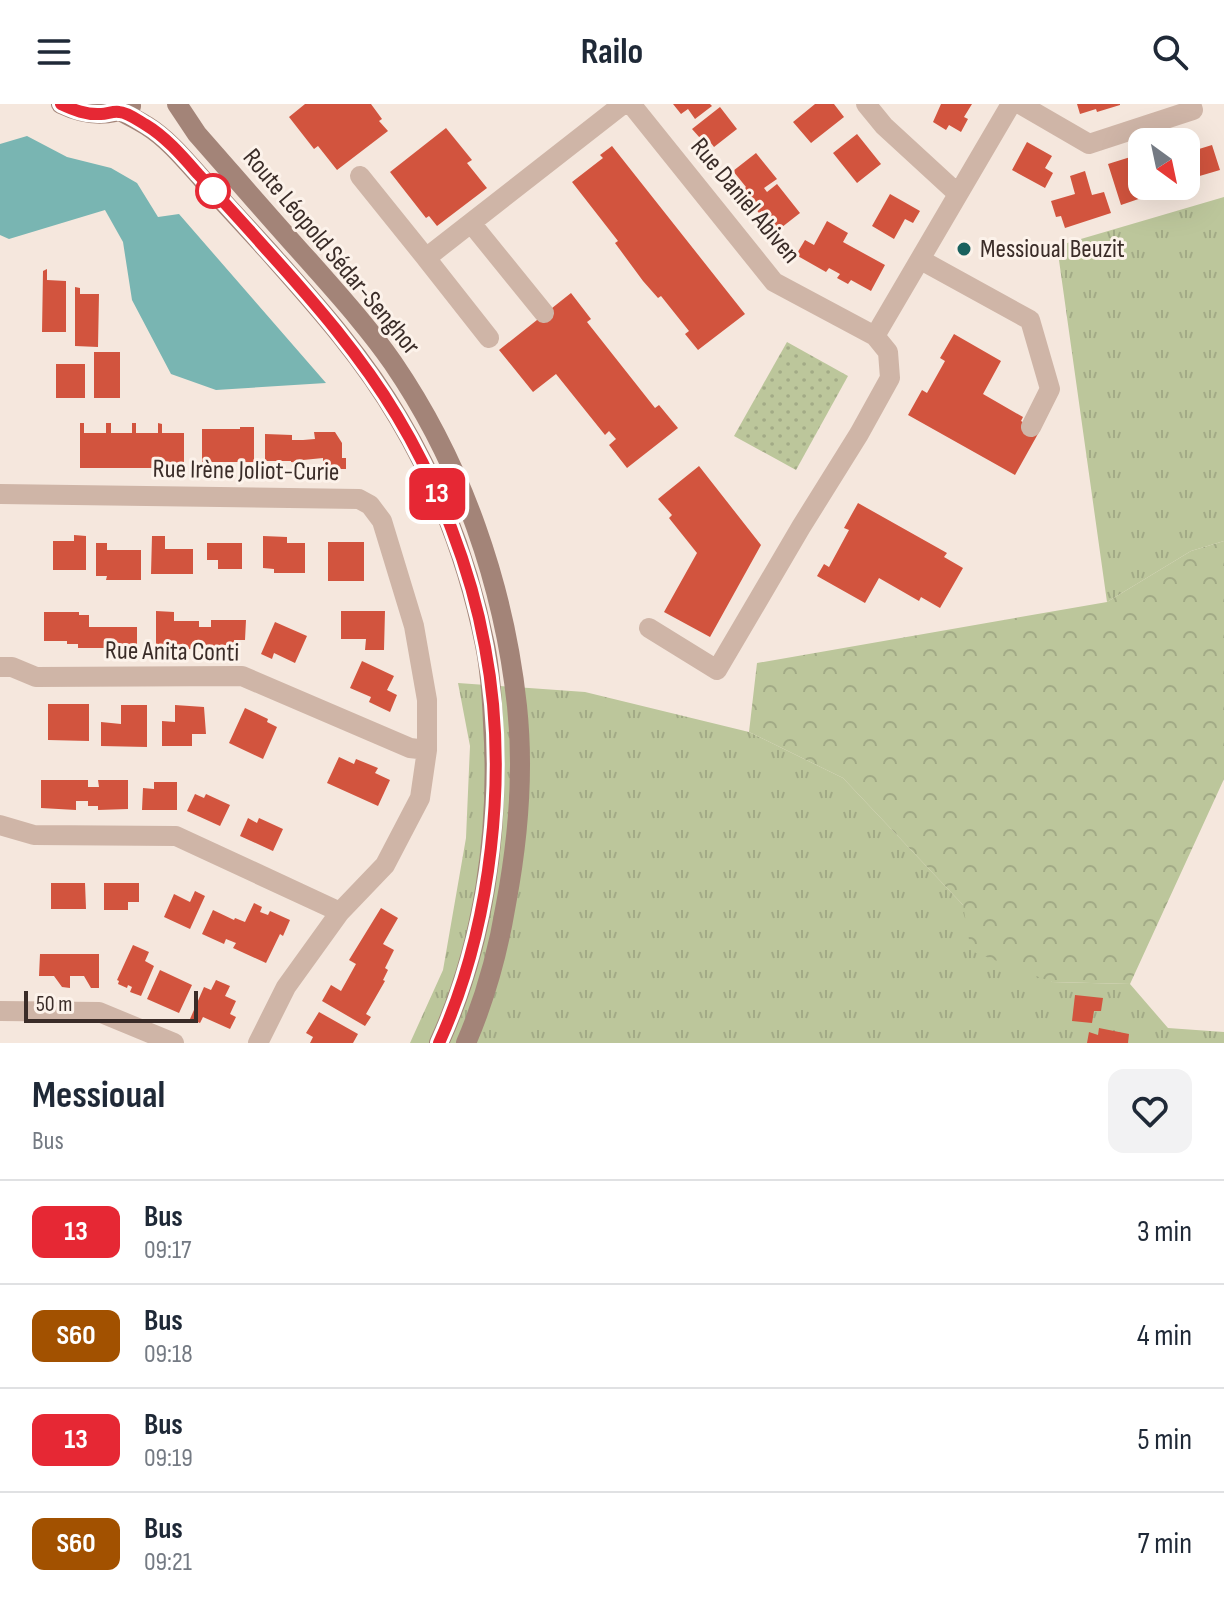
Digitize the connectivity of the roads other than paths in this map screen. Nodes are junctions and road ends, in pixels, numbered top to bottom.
1 (61, 104) edge
2 (177, 104) edge
3 (623, 104) edge
4 (631, 104) edge
5 (866, 104) edge
6 (1011, 104) edge
7 (1020, 104) edge
8 (1191, 104) edge
9 (127, 108) edge
10 (360, 176) dead end
11 (958, 194) junction
12 (471, 223) junction
13 (426, 258) junction
14 (921, 260) junction
15 (544, 313) dead end
16 (875, 336) junction
17 (489, 338) dead end
18 (1031, 427) dead end
19 (0, 494) edge
20 (649, 628) dead end
21 (0, 667) edge
22 (427, 750) junction
23 (0, 825) edge
24 (340, 912) junction
25 (0, 1011) edge
26 (174, 1043) edge
27 (258, 1043) edge
28 (439, 1043) edge
29 (466, 1043) edge

1 - 9 main road
2 - 29 main road, Route Léopold Sédar-Senghor
3 - 12 street
4 - 16 street, Rue Daniel Abiven
5 - 11 street
6 - 11 street
7 - 8 street
9 - 28 main road, Route Léopold Sédar-Senghor
10 - 13 street
11 - 14 street
12 - 13 street
12 - 15 street
13 - 17 street
14 - 16 street
14 - 18 street
16 - 20 street
19 - 22 street, Rue Irène Joliot-Curie
21 - 22 street, Rue Anita Conti
22 - 24 street, Rue Irène Joliot-Curie
23 - 24 street
24 - 27 street, Rue Irène Joliot-Curie
25 - 26 street

